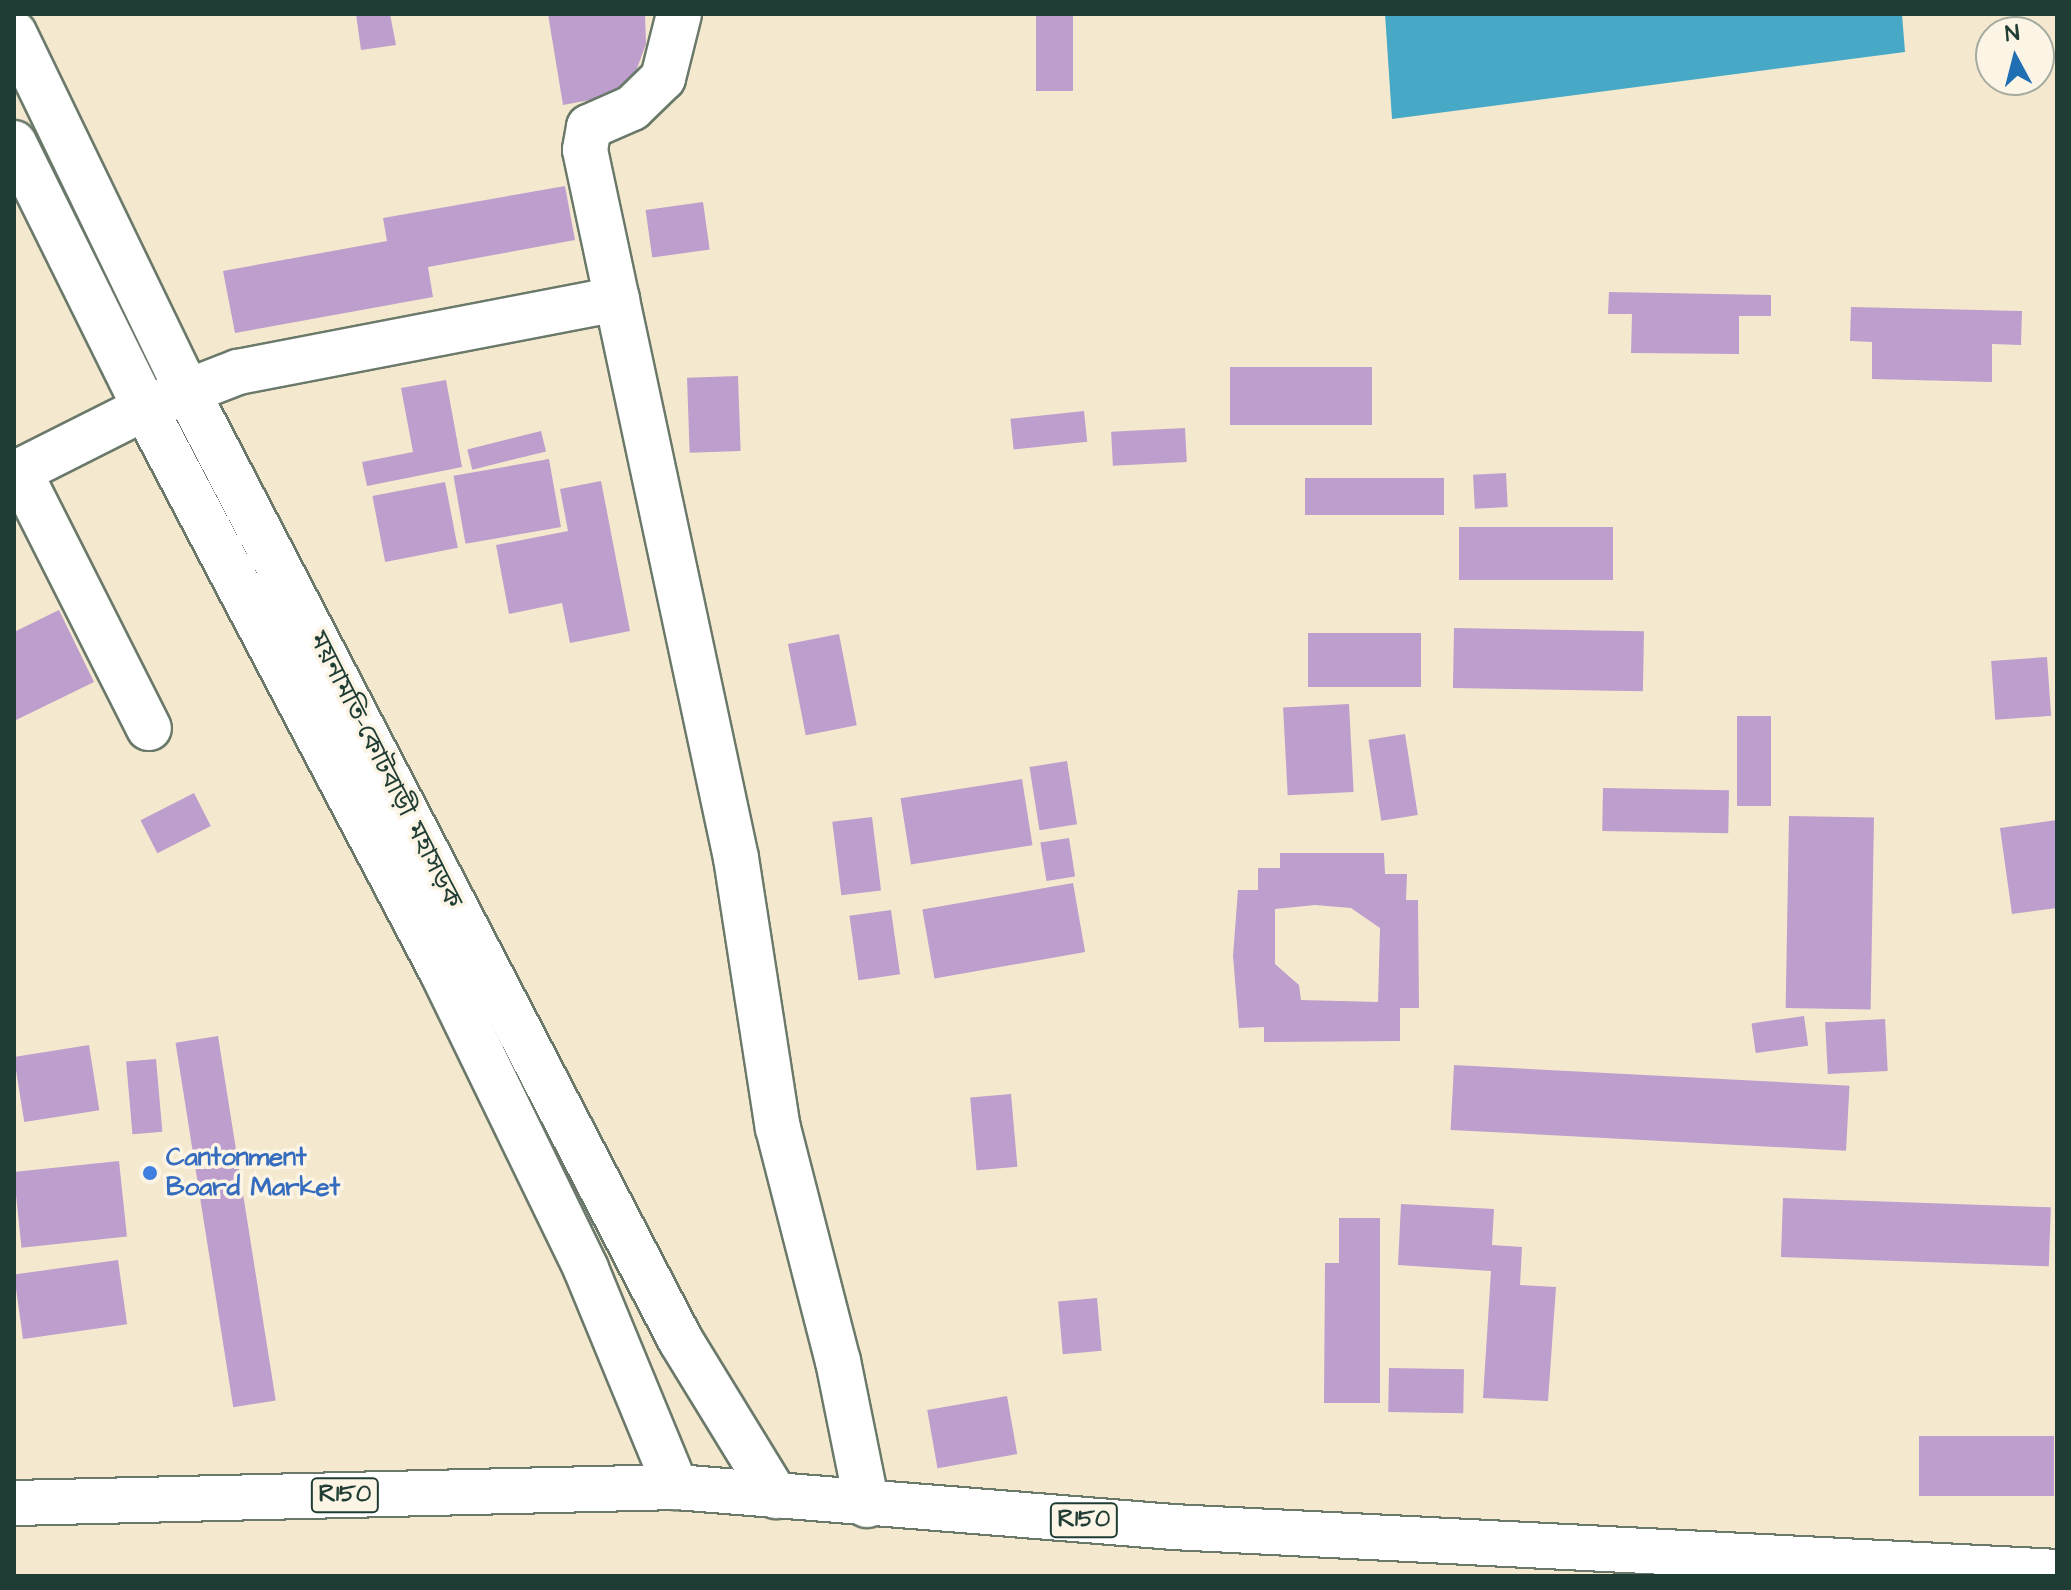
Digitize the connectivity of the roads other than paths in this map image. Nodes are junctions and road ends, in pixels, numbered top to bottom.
1 (679, 14) edge
2 (14, 33) edge
3 (14, 143) edge
4 (617, 299) junction
5 (187, 391) junction
6 (145, 408) junction
7 (16, 473) edge
8 (149, 728) dead end
9 (676, 1487) junction
10 (776, 1496) junction
11 (14, 1503) edge
12 (867, 1505) junction
13 (1491, 1560) edge
14 (1823, 1568) edge
15 (2057, 1572) edge

1 - 4 main road
2 - 5 main road, ময়নামতি–কোটবাড়ী মহাসড়ক
3 - 6 main road, ময়নামতি–কোটবাড়ী মহাসড়ক
4 - 5 main road
4 - 12 main road
5 - 6 main road
5 - 10 main road, ময়নামতি–কোটবাড়ী মহাসড়ক
6 - 7 main road
6 - 9 main road, ময়নামতি–কোটবাড়ী মহাসড়ক
7 - 8 main road
9 - 10 main road, R150
9 - 11 main road, R150
10 - 12 main road, R150
12 - 13 main road, R150
13 - 14 main road, R150
14 - 15 main road, R150

